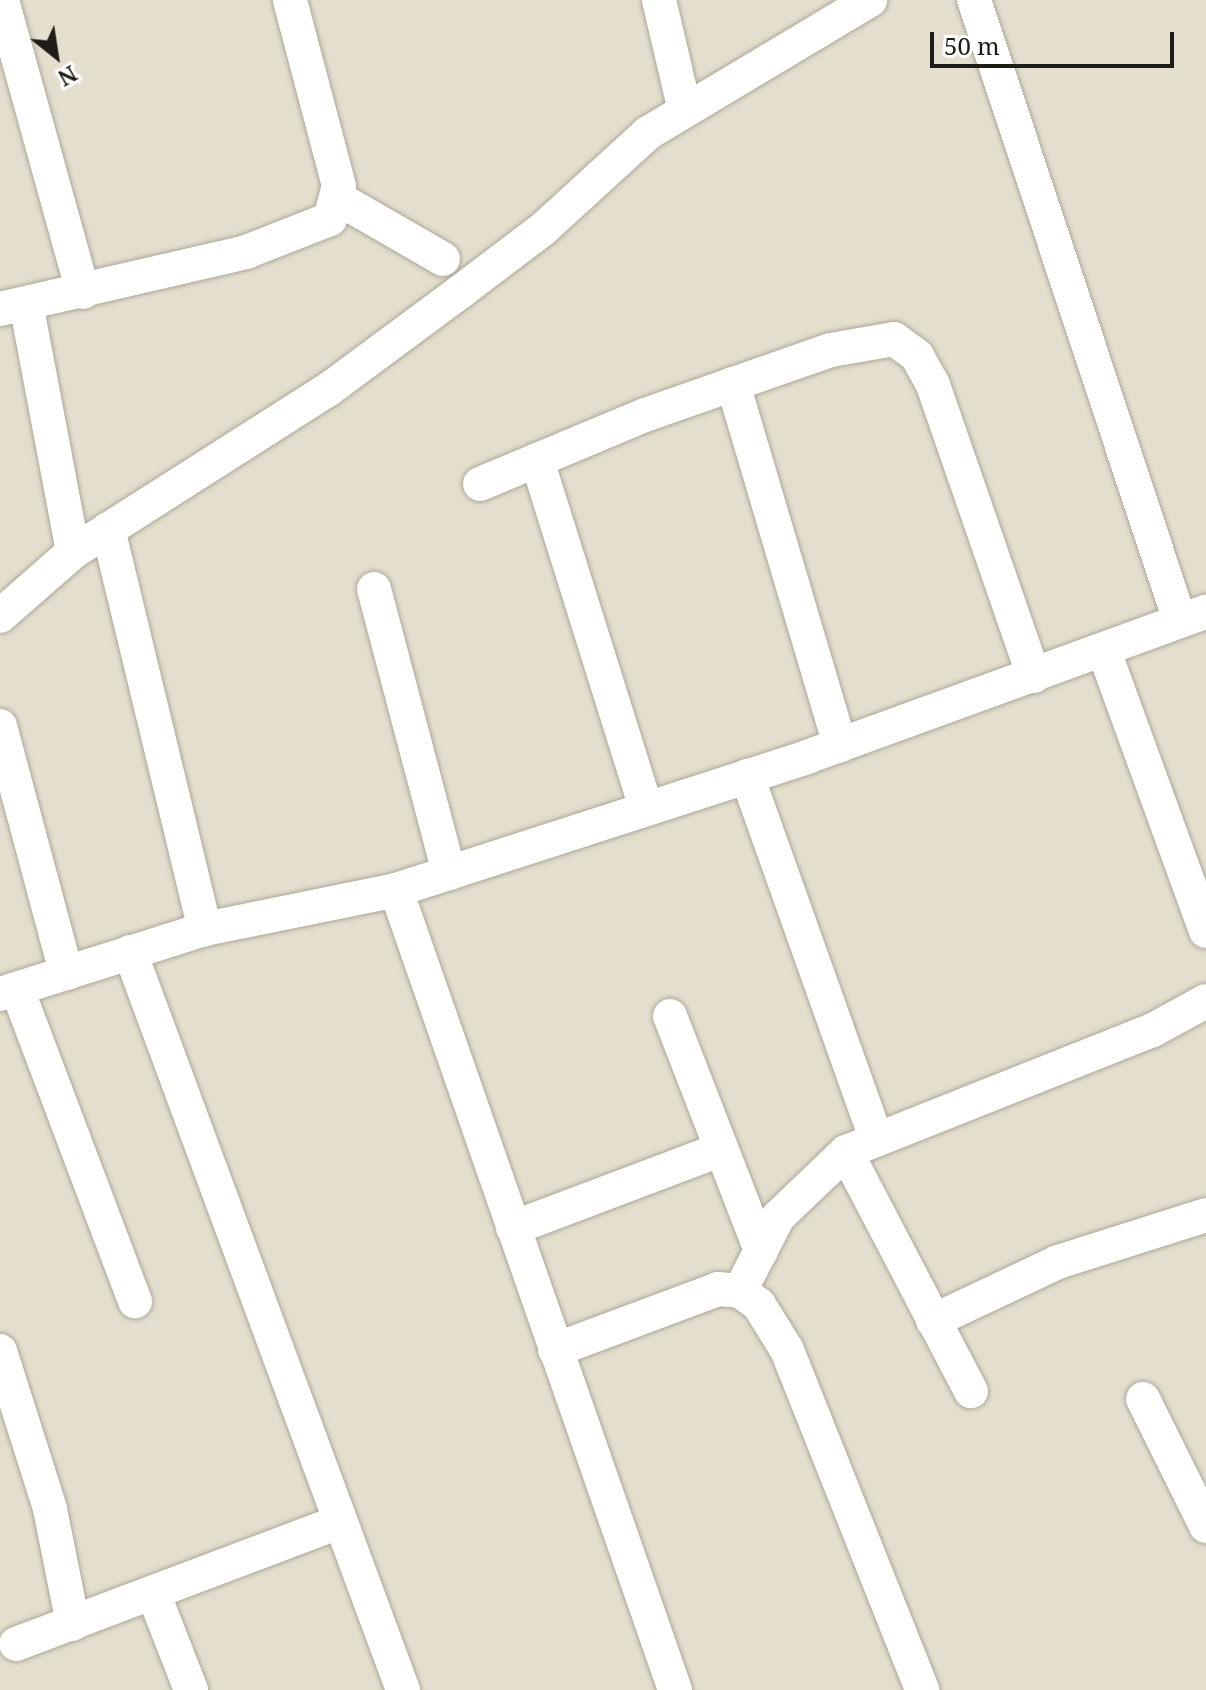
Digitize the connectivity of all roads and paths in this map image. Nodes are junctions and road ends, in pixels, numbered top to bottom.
1 (2, 0) edge
2 (290, 0) edge
3 (659, 0) edge
4 (870, 0) edge
5 (974, 0) edge
6 (684, 107) junction
7 (339, 199) junction
8 (443, 259) dead end
9 (83, 292) junction
10 (13, 306) edge
11 (733, 384) junction
12 (537, 460) junction
13 (480, 484) dead end
14 (108, 529) junction
15 (73, 552) junction
16 (374, 589) dead end
17 (0, 616) edge
18 (1193, 616) edge
19 (1104, 651) junction
20 (1034, 676) junction
21 (0, 726) edge
22 (840, 745) junction
23 (747, 776) junction
24 (646, 807) junction
25 (449, 873) junction
26 (396, 890) junction
27 (205, 929) junction
28 (1206, 931) edge
29 (130, 952) junction
30 (66, 973) junction
31 (8, 991) edge
32 (1206, 1001) edge
33 (670, 1016) dead end
34 (861, 1145) junction
35 (719, 1150) junction
36 (1206, 1215) edge
37 (513, 1228) junction
38 (761, 1251) junction
39 (740, 1291) junction
40 (135, 1301) dead end
41 (933, 1321) junction
42 (555, 1350) junction
43 (0, 1351) edge
44 (971, 1391) dead end
45 (1143, 1399) dead end
46 (339, 1522) junction
47 (1206, 1526) edge
48 (154, 1595) junction
49 (73, 1624) junction
50 (16, 1644) dead end
51 (191, 1690) edge
52 (403, 1690) edge
53 (675, 1690) edge
54 (922, 1690) edge

1 - 9 street
2 - 7 street
3 - 6 street
4 - 6 street
5 - 18 street
6 - 14 street
7 - 8 street
7 - 9 street
9 - 10 street
10 - 15 street
11 - 12 street
11 - 20 street
11 - 22 street
12 - 13 street
12 - 24 street
14 - 15 street
14 - 27 street
15 - 17 street
16 - 25 street
18 - 19 street
19 - 20 street
19 - 28 street
20 - 22 street
21 - 30 street
22 - 23 street
23 - 24 street
23 - 34 street
24 - 25 street
25 - 26 street
26 - 27 street
26 - 37 street
27 - 29 street
29 - 30 street
29 - 46 street
30 - 31 street
31 - 40 street
32 - 34 street
33 - 35 street
34 - 38 street
34 - 41 street
35 - 37 street
35 - 38 street
36 - 41 street
37 - 42 street
38 - 39 street
39 - 42 street
39 - 54 street
41 - 44 street
42 - 53 street
43 - 49 street
45 - 47 street
46 - 48 street
46 - 52 street
48 - 49 street
48 - 51 street
49 - 50 street

